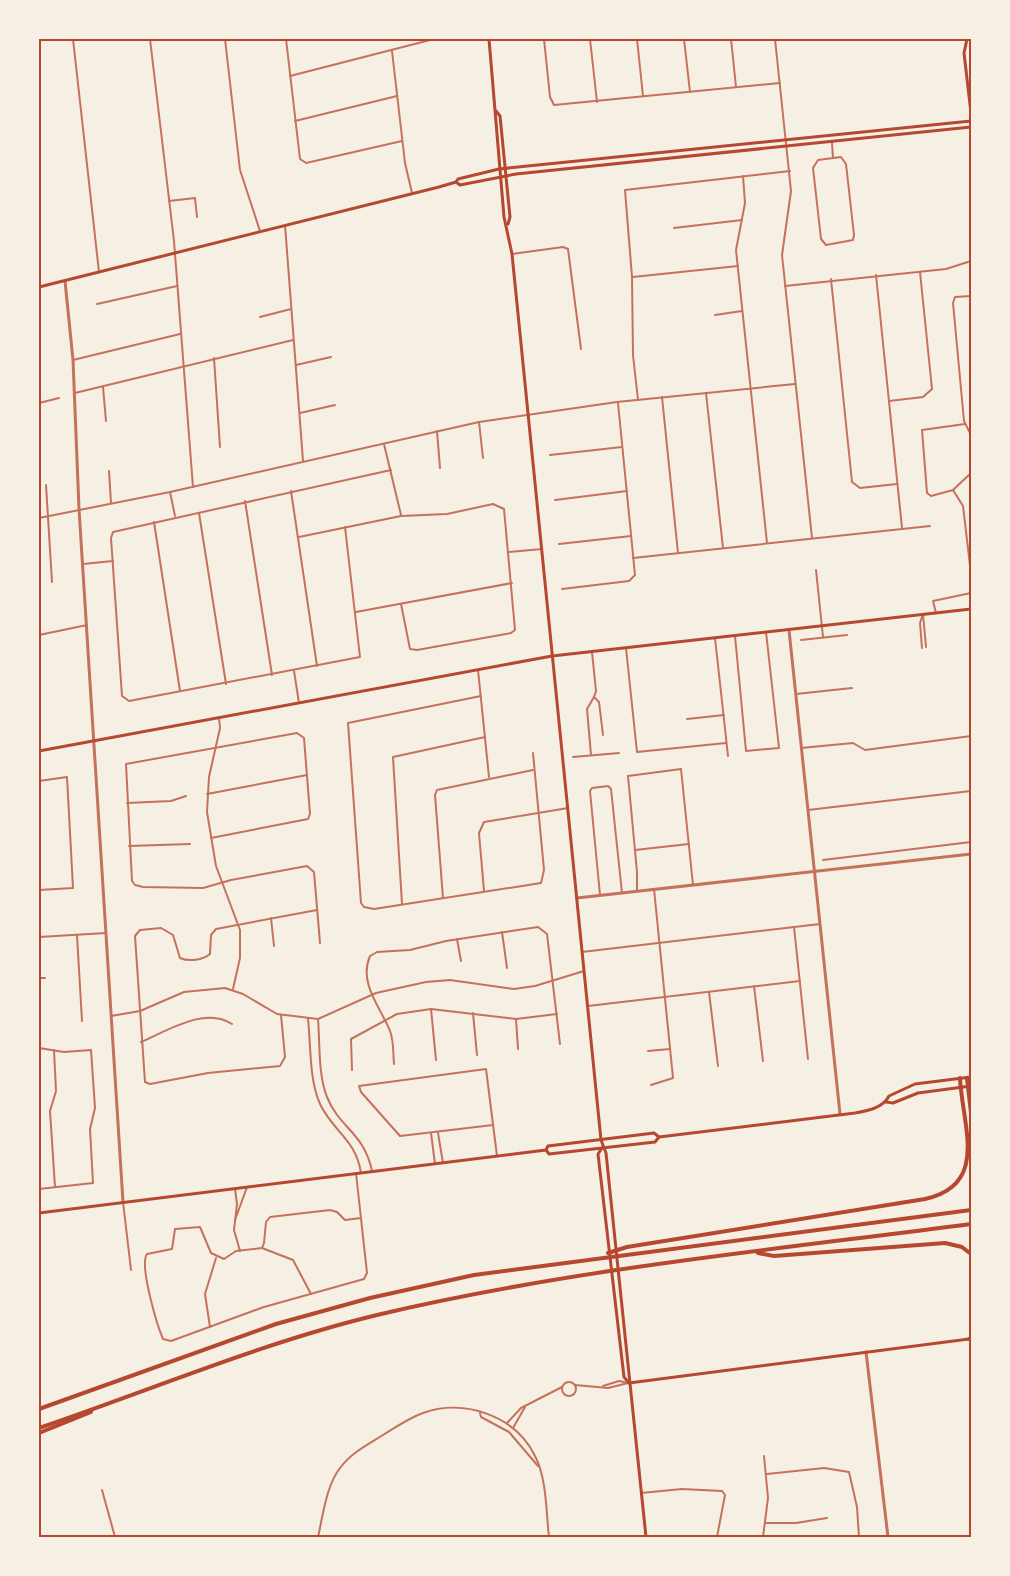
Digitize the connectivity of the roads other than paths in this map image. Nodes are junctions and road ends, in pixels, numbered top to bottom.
1 (73, 39) edge
2 (150, 39) edge
3 (225, 39) edge
4 (286, 39) edge
5 (434, 39) edge
6 (489, 39) edge
7 (544, 39) edge
8 (590, 39) edge
9 (637, 39) edge
10 (684, 39) edge
11 (731, 39) edge
12 (775, 39) edge
13 (967, 39) edge
14 (970, 47) edge
15 (392, 51) junction
16 (290, 76) junction
17 (780, 83) junction
18 (736, 87) junction
19 (690, 92) junction
20 (397, 96) junction
21 (643, 97) junction
22 (597, 102) junction
23 (496, 111) junction
24 (971, 113) edge
25 (295, 121) junction
26 (971, 121) edge
27 (971, 127) edge
28 (861, 132) junction
29 (861, 138) junction
30 (786, 140) junction
31 (402, 141) junction
32 (831, 141) junction
33 (787, 146) junction
34 (833, 158) junction
35 (584, 160) junction
36 (584, 166) junction
37 (505, 168) junction
38 (499, 169) junction
39 (790, 171) junction
40 (506, 175) junction
41 (500, 176) junction
42 (743, 176) junction
43 (456, 182) junction
44 (412, 194) junction
45 (169, 201) junction
46 (197, 217) dead end
47 (742, 220) junction
48 (285, 225) junction
49 (507, 225) junction
50 (674, 228) dead end
51 (260, 231) junction
52 (174, 253) junction
53 (512, 254) junction
54 (971, 261) edge
55 (738, 266) junction
56 (920, 271) junction
57 (99, 272) junction
58 (876, 275) junction
59 (632, 278) junction
60 (831, 279) junction
61 (65, 280) junction
62 (177, 286) junction
63 (785, 286) junction
64 (39, 287) edge
65 (971, 296) edge
66 (97, 304) dead end
67 (291, 309) junction
68 (742, 310) junction
69 (715, 315) dead end
70 (260, 317) dead end
71 (180, 334) junction
72 (293, 340) junction
73 (581, 349) dead end
74 (331, 357) dead end
75 (214, 358) junction
76 (73, 360) junction
77 (296, 365) junction
78 (183, 366) junction
79 (795, 384) junction
80 (103, 387) junction
81 (751, 390) junction
82 (706, 393) junction
83 (73, 394) junction
84 (59, 398) dead end
85 (662, 398) junction
86 (638, 400) junction
87 (889, 401) junction
88 (617, 402) junction
89 (39, 403) edge
90 (335, 405) dead end
91 (300, 413) junction
92 (528, 414) junction
93 (106, 421) dead end
94 (479, 422) junction
95 (965, 424) junction
96 (437, 431) junction
97 (971, 435) edge
98 (384, 444) junction
99 (220, 447) dead end
100 (622, 447) junction
101 (550, 455) dead end
102 (483, 458) dead end
103 (303, 462) junction
104 (440, 468) dead end
105 (391, 470) junction
106 (109, 471) dead end
107 (971, 473) edge
108 (897, 484) junction
109 (46, 485) dead end
110 (193, 487) junction
111 (953, 490) junction
112 (291, 491) junction
113 (627, 491) junction
114 (170, 492) junction
115 (555, 500) dead end
116 (245, 501) junction
117 (111, 503) junction
118 (79, 509) junction
119 (199, 513) junction
120 (48, 516) junction
121 (401, 516) junction
122 (175, 517) junction
123 (39, 518) edge
124 (154, 522) junction
125 (930, 525) dead end
126 (345, 527) junction
127 (902, 528) junction
128 (631, 536) junction
129 (299, 537) junction
130 (812, 538) junction
131 (969, 541) edge
132 (767, 543) junction
133 (559, 544) dead end
134 (723, 548) junction
135 (542, 549) junction
136 (509, 552) junction
137 (678, 553) junction
138 (633, 558) junction
139 (113, 561) junction
140 (83, 564) junction
141 (816, 570) dead end
142 (971, 574) edge
143 (52, 582) dead end
144 (512, 584) junction
145 (562, 589) dead end
146 (971, 593) edge
147 (401, 604) junction
148 (971, 609) edge
149 (355, 612) junction
150 (936, 613) junction
151 (923, 614) junction
152 (87, 625) junction
153 (822, 626) junction
154 (789, 630) junction
155 (766, 632) junction
156 (39, 635) edge
157 (848, 635) dead end
158 (735, 636) junction
159 (823, 637) junction
160 (715, 638) junction
161 (801, 640) dead end
162 (626, 648) junction
163 (924, 648) dead end
164 (592, 652) junction
165 (552, 656) junction
166 (318, 667) junction
167 (478, 670) junction
168 (294, 671) junction
169 (272, 675) junction
170 (226, 684) junction
171 (852, 688) dead end
172 (180, 692) junction
173 (796, 693) junction
174 (481, 696) junction
175 (594, 697) junction
176 (299, 703) junction
177 (724, 715) junction
178 (219, 717) junction
179 (687, 719) dead end
180 (603, 735) dead end
181 (971, 736) edge
182 (485, 738) junction
183 (94, 740) junction
184 (726, 743) junction
185 (217, 746) junction
186 (801, 748) junction
187 (39, 751) edge
188 (533, 753) dead end
189 (620, 753) dead end
190 (591, 755) junction
191 (728, 756) dead end
192 (573, 757) dead end
193 (534, 770) junction
194 (308, 775) junction
195 (489, 778) junction
196 (39, 781) edge
197 (971, 791) edge
198 (207, 794) junction
199 (186, 796) dead end
200 (127, 803) junction
201 (568, 808) junction
202 (808, 810) junction
203 (538, 812) junction
204 (211, 838) junction
205 (971, 842) edge
206 (190, 844) dead end
207 (689, 844) junction
208 (129, 846) junction
209 (635, 850) junction
210 (971, 854) edge
211 (823, 860) dead end
212 (814, 872) junction
213 (222, 883) junction
214 (693, 885) junction
215 (654, 889) junction
216 (39, 890) edge
217 (637, 891) junction
218 (484, 892) junction
219 (622, 893) junction
220 (600, 896) junction
221 (443, 898) junction
222 (577, 898) junction
223 (402, 904) junction
224 (317, 910) junction
225 (272, 918) junction
226 (238, 924) junction
227 (820, 924) junction
228 (794, 927) junction
229 (502, 932) junction
230 (106, 933) junction
231 (77, 935) junction
232 (39, 937) edge
233 (457, 939) junction
234 (659, 941) junction
235 (320, 943) dead end
236 (274, 946) dead end
237 (582, 952) junction
238 (461, 961) dead end
239 (507, 968) dead end
240 (584, 971) junction
241 (39, 978) edge
242 (45, 978) dead end
243 (554, 980) junction
244 (800, 981) junction
245 (754, 986) junction
246 (233, 989) junction
247 (709, 992) junction
248 (370, 996) junction
249 (665, 996) junction
250 (588, 1006) junction
251 (431, 1009) junction
252 (140, 1011) junction
253 (473, 1013) junction
254 (557, 1014) junction
255 (281, 1015) junction
256 (111, 1016) junction
257 (308, 1019) junction
258 (318, 1019) junction
259 (516, 1019) junction
260 (384, 1020) junction
261 (82, 1022) dead end
262 (232, 1024) dead end
263 (141, 1042) junction
264 (560, 1044) dead end
265 (39, 1048) edge
266 (518, 1049) dead end
267 (670, 1049) junction
268 (54, 1050) junction
269 (648, 1051) dead end
270 (477, 1055) dead end
271 (807, 1059) dead end
272 (436, 1060) dead end
273 (763, 1060) dead end
274 (394, 1064) dead end
275 (718, 1066) dead end
276 (352, 1070) dead end
277 (960, 1078) junction
278 (969, 1078) edge
279 (651, 1085) dead end
280 (969, 1086) edge
281 (960, 1087) junction
282 (886, 1102) junction
283 (970, 1103) edge
284 (971, 1113) edge
285 (840, 1114) junction
286 (493, 1125) junction
287 (431, 1132) junction
288 (438, 1132) junction
289 (659, 1137) junction
290 (601, 1140) junction
291 (602, 1148) junction
292 (546, 1150) junction
293 (497, 1156) junction
294 (443, 1163) junction
295 (435, 1164) junction
296 (372, 1172) junction
297 (356, 1173) junction
298 (361, 1173) junction
299 (247, 1187) junction
300 (55, 1188) junction
301 (235, 1188) junction
302 (39, 1189) edge
303 (123, 1202) junction
304 (971, 1210) edge
305 (39, 1213) edge
306 (361, 1218) junction
307 (234, 1223) junction
308 (971, 1224) edge
309 (262, 1248) junction
310 (240, 1251) junction
311 (752, 1252) junction
312 (971, 1254) edge
313 (598, 1257) junction
314 (216, 1258) junction
315 (131, 1270) dead end
316 (311, 1295) junction
317 (210, 1327) junction
318 (970, 1338) edge
319 (866, 1352) junction
320 (629, 1383) junction
321 (575, 1385) junction
322 (587, 1387) junction
323 (562, 1388) junction
324 (576, 1391) junction
325 (554, 1392) junction
326 (562, 1392) junction
327 (100, 1407) junction
328 (525, 1407) junction
329 (39, 1409) edge
330 (480, 1413) junction
331 (507, 1423) junction
332 (39, 1428) edge
333 (512, 1428) junction
334 (39, 1433) edge
335 (764, 1455) dead end
336 (538, 1466) junction
337 (767, 1474) junction
338 (102, 1490) dead end
339 (641, 1493) junction
340 (827, 1518) dead end
341 (766, 1523) junction
342 (115, 1537) edge
343 (318, 1537) edge
344 (549, 1537) edge
345 (646, 1537) edge
346 (717, 1537) edge
347 (763, 1537) edge
348 (859, 1537) edge
349 (888, 1537) edge

1 - 57 street
2 - 45 street
3 - 51 street
4 - 16 street
5 - 15 street
6 - 23 main road
7 - 22 street
8 - 22 street
9 - 21 street
10 - 19 street
11 - 18 street
12 - 17 street
13 - 14 main road
14 - 24 main road
15 - 16 street
15 - 20 street
16 - 25 street
17 - 18 street
17 - 30 street
18 - 19 street
19 - 21 street
20 - 25 street
20 - 31 street
21 - 22 street
23 - 37 main road
23 - 38 main road
25 - 31 street
26 - 28 main road
27 - 29 main road
28 - 29 main road
28 - 30 main road
29 - 32 main road
30 - 33 street
30 - 35 main road
31 - 44 street
32 - 33 main road
32 - 34 street
33 - 36 main road
33 - 39 street
34 - 34 street
35 - 36 main road
35 - 37 main road
36 - 40 main road
37 - 38 main road
37 - 40 main road
38 - 41 main road
38 - 43 main road
39 - 42 street
39 - 63 street
40 - 41 main road
40 - 49 main road
41 - 43 main road
41 - 49 main road
42 - 47 street
42 - 59 street
43 - 44 main road
44 - 48 main road
45 - 46 street
45 - 52 street
47 - 50 street
47 - 55 street
48 - 51 main road
48 - 67 street
49 - 53 main road
51 - 52 main road
52 - 57 main road
52 - 62 street
53 - 73 street
53 - 92 main road
54 - 56 street
55 - 59 street
55 - 68 street
56 - 58 street
56 - 87 street
57 - 61 main road
58 - 60 street
58 - 87 street
59 - 86 street
60 - 63 street
60 - 108 street
61 - 64 main road
61 - 76 street
62 - 66 street
62 - 71 street
63 - 79 street
65 - 95 street
67 - 70 street
67 - 72 street
68 - 69 street
68 - 81 street
71 - 76 street
71 - 78 street
72 - 75 street
72 - 77 street
74 - 77 street
75 - 78 street
75 - 99 street
76 - 83 street
77 - 91 street
78 - 80 street
78 - 110 street
79 - 81 street
79 - 130 street
80 - 83 street
80 - 93 street
81 - 82 street
81 - 132 street
82 - 85 street
82 - 134 street
83 - 118 street
84 - 89 street
85 - 86 street
85 - 137 street
86 - 88 street
87 - 108 street
88 - 92 street
88 - 100 street
90 - 91 street
91 - 103 street
92 - 94 street
92 - 135 main road
94 - 96 street
94 - 102 street
95 - 97 street
95 - 111 street
96 - 98 street
96 - 104 street
98 - 103 street
98 - 105 street
100 - 101 street
100 - 113 street
103 - 110 street
105 - 112 street
105 - 121 street
106 - 117 street
107 - 111 street
108 - 127 street
109 - 120 street
110 - 114 street
111 - 131 street
112 - 116 street
112 - 129 street
113 - 115 street
113 - 128 street
114 - 117 street
114 - 122 street
116 - 119 street
116 - 169 street
117 - 118 street
118 - 120 street
118 - 140 street
119 - 122 street
119 - 170 street
120 - 123 street
120 - 143 street
121 - 126 street
121 - 136 street
122 - 124 street
124 - 139 street
124 - 172 street
125 - 127 street
126 - 129 street
126 - 149 street
127 - 130 street
128 - 133 street
128 - 138 street
129 - 166 street
130 - 132 street
131 - 142 street
132 - 134 street
134 - 137 street
135 - 136 street
135 - 165 main road
136 - 144 street
137 - 138 street
138 - 145 street
139 - 140 street
139 - 172 street
140 - 152 street
141 - 153 street
144 - 147 street
144 - 147 street
146 - 150 street
147 - 149 street
148 - 150 main road
149 - 166 street
150 - 151 main road
151 - 153 main road
151 - 163 street
152 - 156 street
152 - 183 street
153 - 154 main road
153 - 159 street
154 - 155 main road
154 - 173 street
155 - 158 main road
155 - 158 street
157 - 159 street
158 - 160 main road
159 - 161 street
160 - 162 main road
160 - 177 street
162 - 164 main road
162 - 184 street
164 - 165 main road
164 - 175 street
165 - 167 main road
165 - 201 main road
166 - 168 street
167 - 174 street
167 - 176 main road
168 - 169 street
168 - 176 street
169 - 170 street
170 - 172 street
171 - 173 street
173 - 186 street
174 - 182 street
174 - 223 street
175 - 180 street
175 - 190 street
176 - 178 main road
177 - 179 street
177 - 184 street
178 - 183 main road
178 - 185 street
181 - 186 street
182 - 195 street
182 - 223 street
183 - 187 main road
183 - 230 street
184 - 191 street
185 - 194 street
185 - 198 street
185 - 200 street
186 - 202 street
188 - 193 street
189 - 190 street
190 - 192 street
193 - 195 street
193 - 203 street
194 - 198 street
194 - 204 street
195 - 221 street
196 - 216 street
197 - 202 street
198 - 204 street
199 - 200 street
200 - 208 street
201 - 203 street
201 - 222 main road
202 - 212 street
203 - 218 street
203 - 218 street
204 - 213 street
205 - 211 street
206 - 208 street
207 - 209 street
207 - 209 street
207 - 214 street
208 - 213 street
209 - 217 street
210 - 212 street
212 - 214 street
212 - 227 street
213 - 224 street
213 - 226 street
214 - 215 street
215 - 217 street
215 - 234 street
217 - 219 street
218 - 221 street
219 - 220 street
219 - 220 street
220 - 222 street
221 - 223 street
222 - 237 main road
224 - 225 street
224 - 235 street
225 - 226 street
225 - 236 street
226 - 246 street
226 - 252 street
227 - 228 street
227 - 285 street
228 - 234 street
228 - 244 street
229 - 233 street
229 - 239 street
229 - 243 street
230 - 231 street
230 - 256 street
231 - 232 street
231 - 261 street
233 - 238 street
233 - 248 street
234 - 237 street
234 - 249 street
237 - 240 main road
240 - 243 street
240 - 250 main road
241 - 242 street
243 - 248 street
243 - 254 street
244 - 245 street
244 - 271 street
245 - 247 street
245 - 273 street
246 - 252 street
246 - 255 street
247 - 249 street
247 - 275 street
248 - 258 street
248 - 260 street
249 - 250 street
249 - 267 street
250 - 290 main road
251 - 253 street
251 - 260 street
251 - 272 street
252 - 256 street
252 - 263 street
253 - 259 street
253 - 270 street
254 - 259 street
254 - 264 street
255 - 257 street
255 - 263 street
256 - 303 street
257 - 258 street
257 - 298 street
258 - 296 street
259 - 266 street
260 - 274 street
260 - 276 street
262 - 263 street
265 - 268 street
267 - 269 street
267 - 279 street
268 - 300 street
268 - 300 street
277 - 278 main road
277 - 281 highway
277 - 282 main road
278 - 280 highway
280 - 281 main road
280 - 283 highway
281 - 282 main road
281 - 313 highway
282 - 285 main road
283 - 284 highway
285 - 289 main road
286 - 287 street
286 - 288 street
286 - 293 street
287 - 288 street
287 - 295 street
288 - 294 street
289 - 290 main road
289 - 291 main road
290 - 291 main road
290 - 292 main road
291 - 292 main road
291 - 320 main road
291 - 320 main road
292 - 293 main road
293 - 294 main road
294 - 295 main road
295 - 296 main road
296 - 298 main road
297 - 298 main road
297 - 299 main road
297 - 306 street
299 - 301 main road
299 - 307 street
300 - 302 street
301 - 303 main road
301 - 307 street
303 - 305 main road
303 - 315 street
304 - 313 highway
306 - 309 street
306 - 316 street
307 - 310 street
308 - 311 highway
309 - 310 street
309 - 316 street
310 - 314 street
311 - 312 highway
311 - 327 highway
313 - 329 highway
314 - 317 street
314 - 317 street
316 - 317 street
318 - 319 main road
319 - 320 main road
319 - 349 street
320 - 322 street
320 - 339 main road
321 - 322 street
321 - 323 street
321 - 324 street
322 - 324 street
323 - 325 street
323 - 326 street
324 - 326 street
325 - 326 street
325 - 328 street
327 - 332 highway
327 - 334 highway
328 - 331 street
328 - 333 street
330 - 331 street
330 - 336 street
330 - 343 street
331 - 333 street
333 - 336 street
335 - 337 street
336 - 344 street
337 - 341 street
337 - 348 street
338 - 342 street
339 - 345 main road
339 - 346 street
340 - 341 street
341 - 347 street

